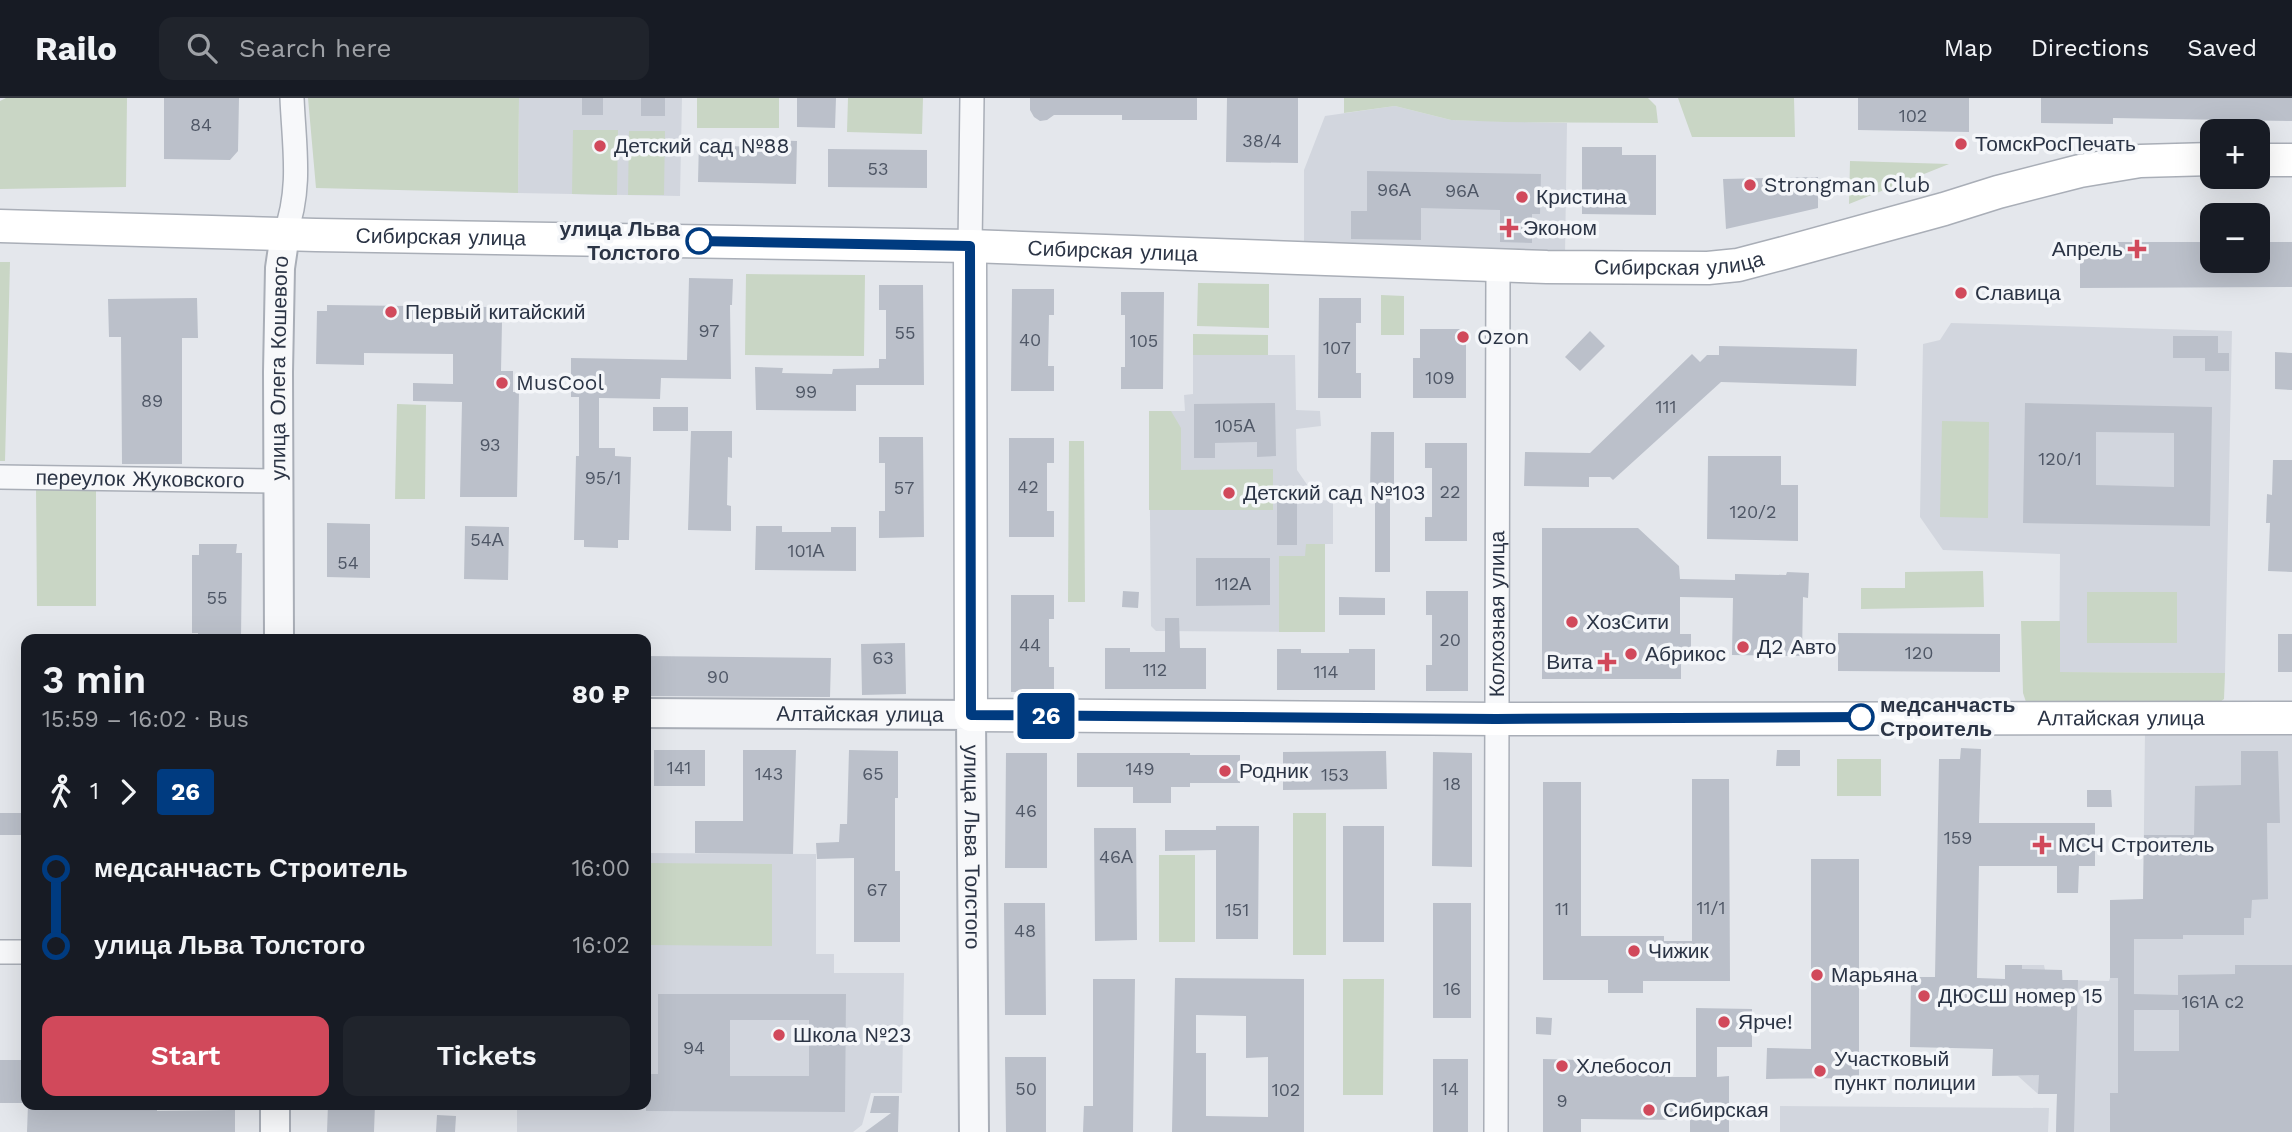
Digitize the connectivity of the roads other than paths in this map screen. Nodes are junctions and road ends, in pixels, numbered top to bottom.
1 (292, 98) edge
2 (972, 98) edge
3 (2200, 159) edge
4 (2270, 160) edge
5 (2292, 160) edge
6 (0, 226) edge
7 (285, 234) junction
8 (970, 246) junction
9 (1498, 265) junction
10 (0, 477) edge
11 (278, 481) junction
12 (279, 634) edge
13 (651, 713) edge
14 (971, 715) junction
15 (2292, 718) edge
16 (1496, 719) junction
17 (0, 952) edge
18 (21, 952) edge
19 (275, 1110) edge
20 (275, 1132) edge
21 (974, 1132) edge
22 (1496, 1132) edge

1 - 7 street, улица Олега Кошевого
2 - 8 street, улица Льва Толстого
3 - 9 main road, Сибирская улица
4 - 5 main road
6 - 7 main road, Сибирская улица
7 - 8 main road, Сибирская улица
7 - 11 street, улица Олега Кошевого
8 - 9 main road, Сибирская улица
8 - 14 main road, улица Льва Толстого
9 - 16 street, Колхозная улица
10 - 11 street, переулок Жуковского
11 - 12 street, улица Олега Кошевого
13 - 14 street, Алтайская улица
14 - 16 main road, Алтайская улица
14 - 21 street, улица Льва Толстого
15 - 16 main road, Алтайская улица
16 - 22 street, Колхозная улица
17 - 18 street
19 - 20 street

